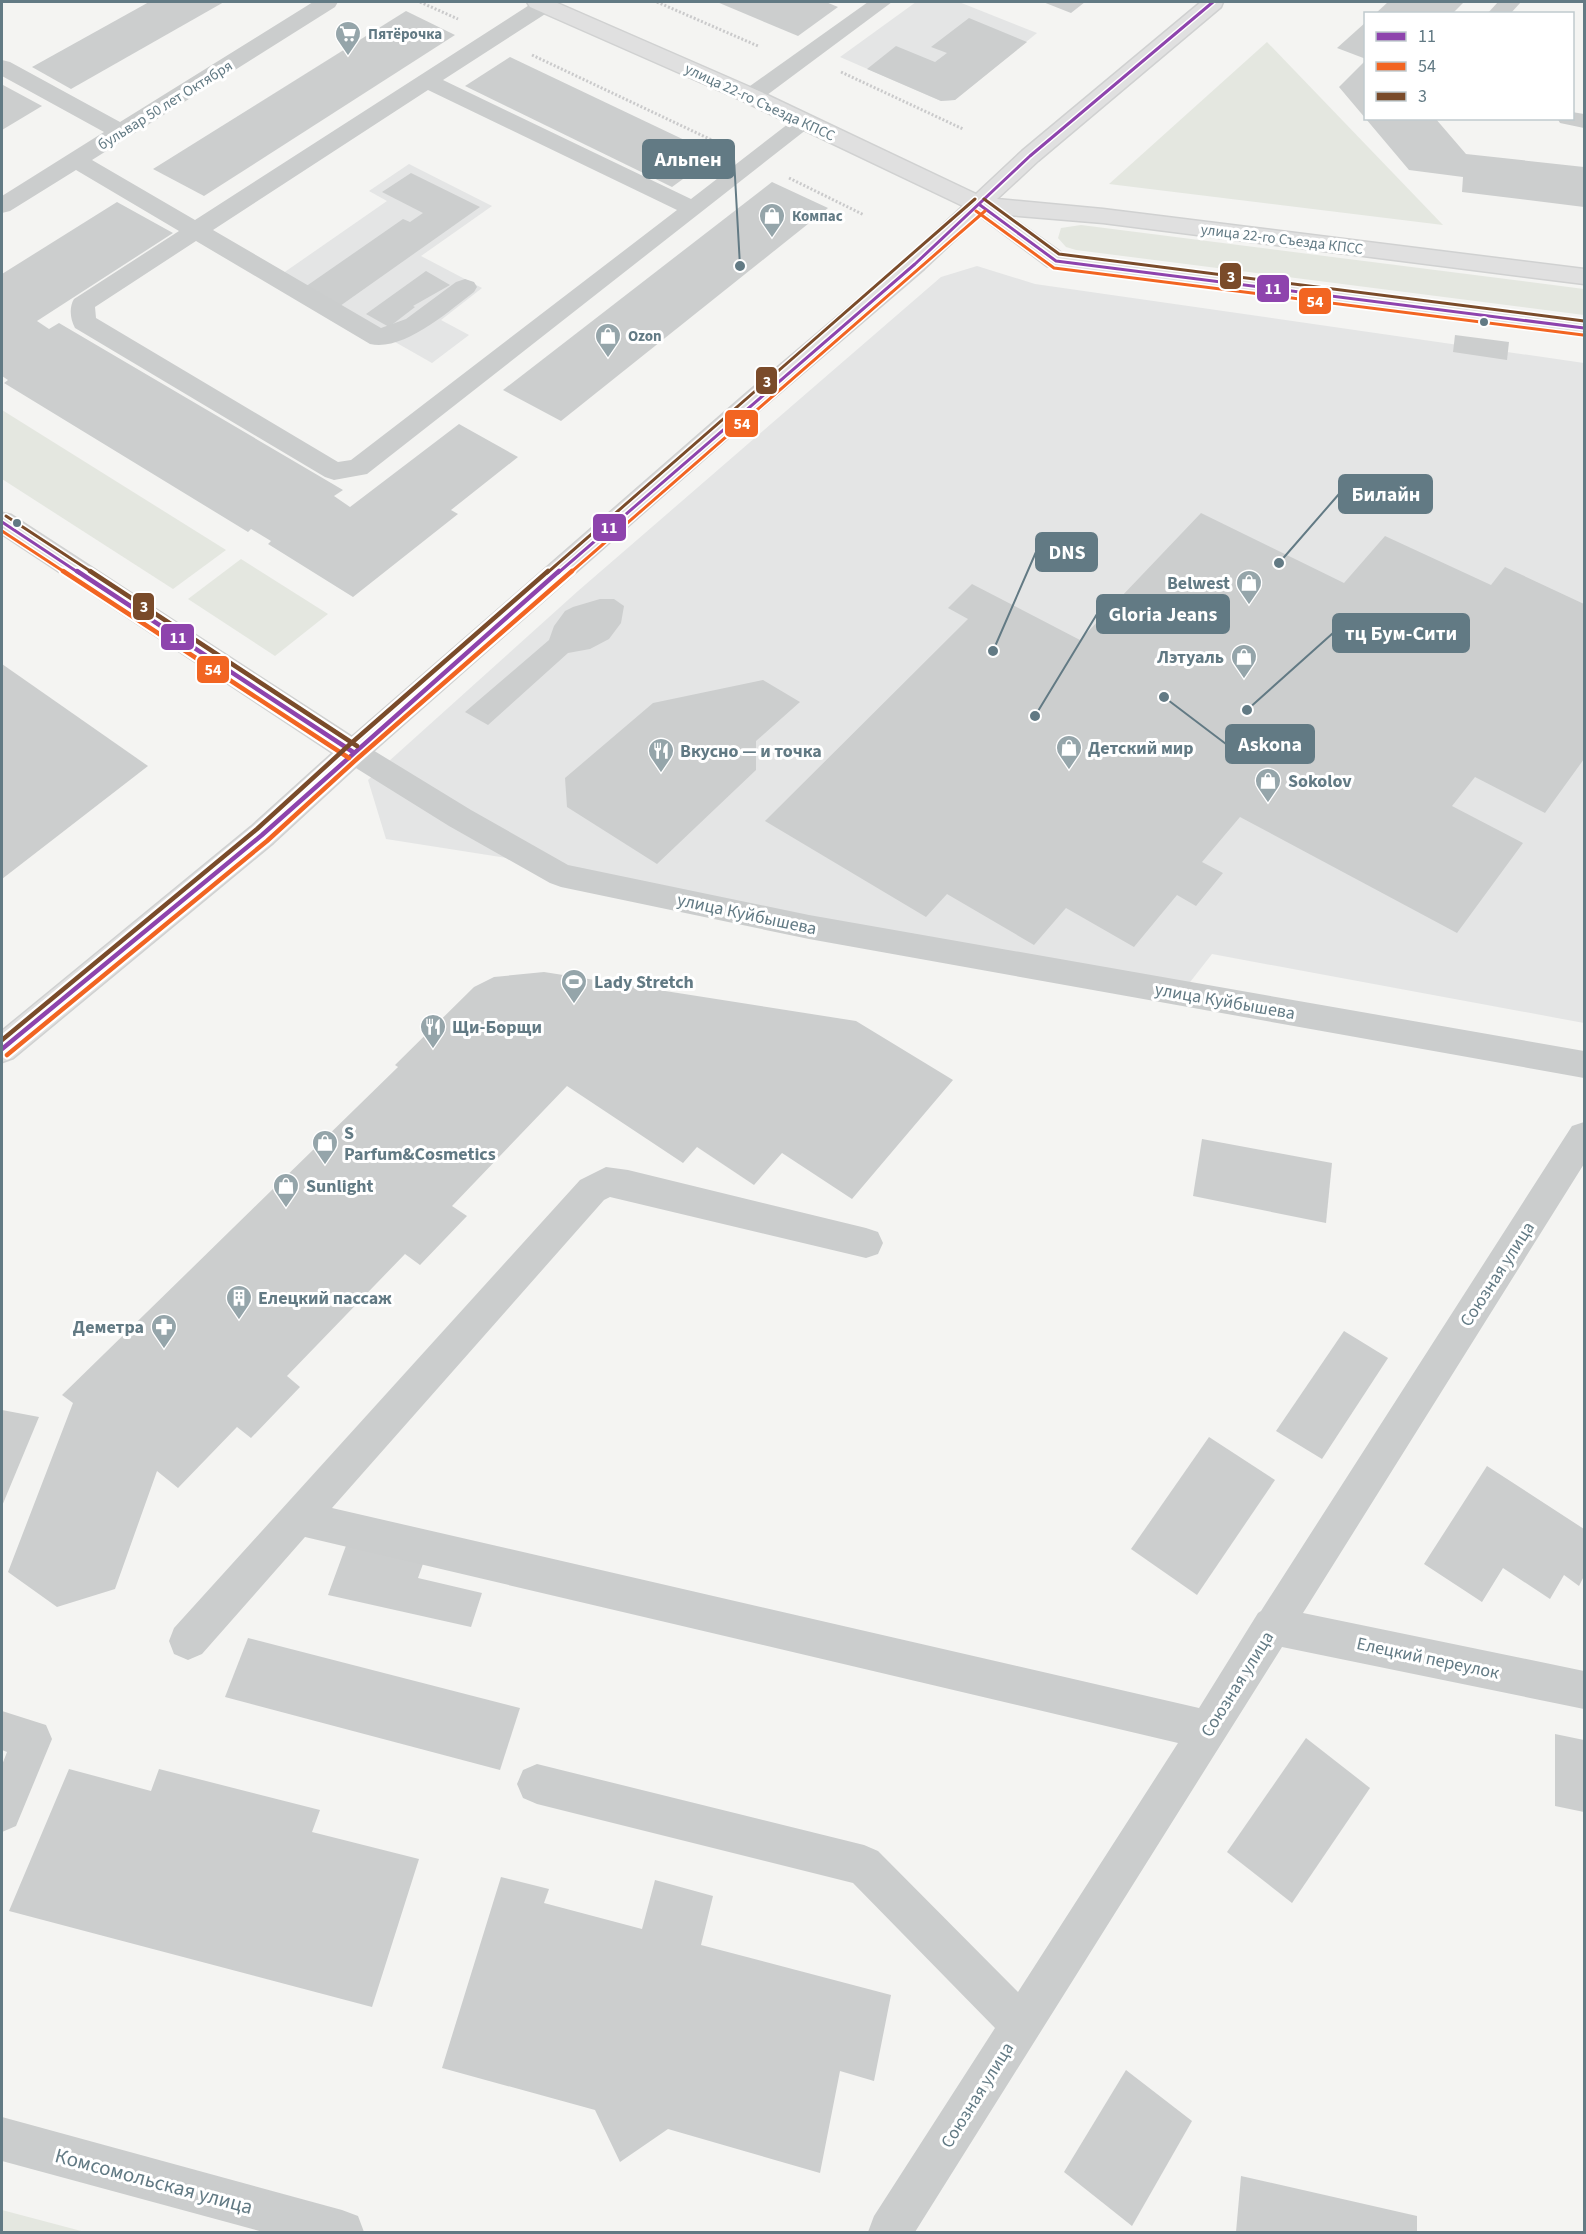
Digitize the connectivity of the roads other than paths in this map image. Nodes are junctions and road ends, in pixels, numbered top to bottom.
1 (327, 2) edge
2 (881, 2) edge
3 (1213, 2) edge
4 (542, 3) edge
5 (2, 67) edge
6 (426, 80) junction
7 (751, 96) junction
8 (805, 122) junction
9 (122, 132) junction
10 (76, 161) junction
11 (980, 205) junction
12 (2, 206) edge
13 (693, 209) junction
14 (196, 231) junction
15 (1584, 278) edge
16 (465, 287) dead end
17 (1584, 328) edge
18 (2, 522) edge
19 (353, 752) junction
20 (2, 1049) edge
21 (1584, 1065) edge
22 (1584, 1136) edge
23 (866, 1243) dead end
24 (299, 1518) junction
25 (1272, 1626) junction
26 (188, 1641) dead end
27 (1584, 1690) edge
28 (1208, 1730) junction
29 (2, 1731) edge
30 (537, 1784) dead end
31 (2, 1812) edge
32 (1021, 2025) junction
33 (2, 2139) edge
34 (342, 2232) edge
35 (890, 2232) edge

1 - 9 street, бульвар 50 лет Октября
2 - 7 street
3 - 11 main road
4 - 6 street
4 - 7 main road, улица 22-го Съезда КПСС
5 - 9 street
6 - 13 street
6 - 14 street
7 - 8 main road, улица 22-го Съезда КПСС
8 - 11 main road, улица 22-го Съезда КПСС
8 - 13 street
9 - 10 street, бульвар 50 лет Октября
10 - 12 street, бульвар 50 лет Октября
10 - 14 street
11 - 15 main road, улица 22-го Съезда КПСС
11 - 17 main road, улица 22-го Съезда КПСС
11 - 19 main road
13 - 14 street
14 - 16 street
18 - 19 main road, улица Куйбышева
19 - 20 main road
19 - 21 street, улица Куйбышева
22 - 25 street, Союзная улица
23 - 24 street
24 - 26 street
24 - 28 street
25 - 27 street, Елецкий переулок
25 - 28 street, Союзная улица
28 - 32 street, Союзная улица
29 - 31 street
30 - 32 street
32 - 35 street, Союзная улица
33 - 34 street, Комсомольская улица

